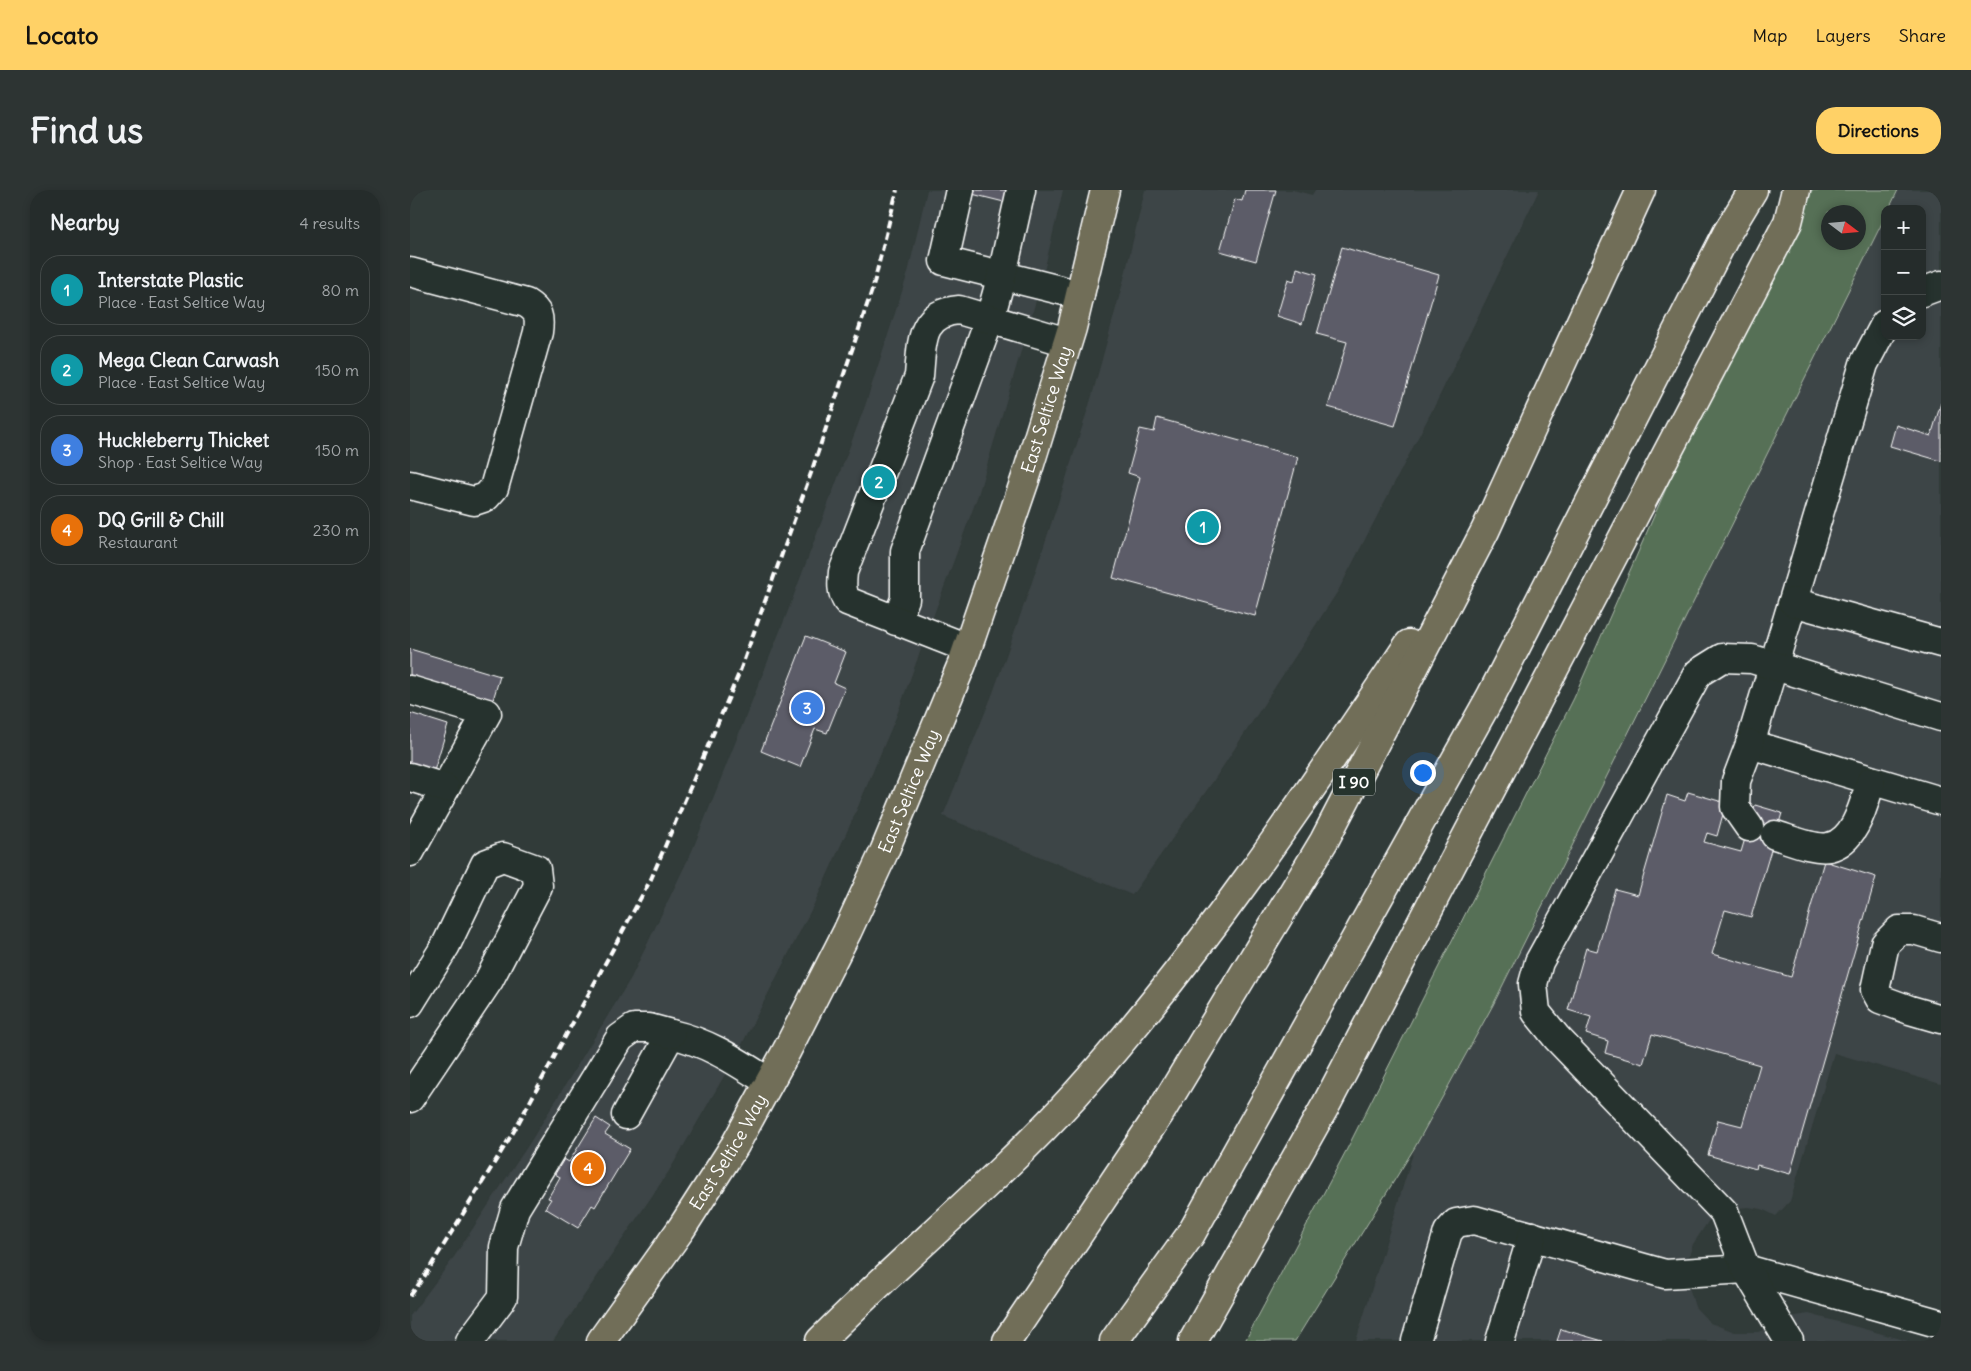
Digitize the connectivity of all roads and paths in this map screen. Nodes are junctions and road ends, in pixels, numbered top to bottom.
1 (960, 190) edge
2 (1021, 190) edge
3 (1105, 190) edge
4 (1641, 190) edge
5 (1752, 190) edge
6 (1796, 190) edge
7 (410, 272) edge
8 (1002, 275) junction
9 (1941, 285) edge
10 (1926, 291) edge
11 (1080, 295) junction
12 (990, 318) junction
13 (1881, 332) edge
14 (1067, 342) junction
15 (410, 485) edge
16 (1485, 530) junction
17 (1793, 602) junction
18 (896, 621) junction
19 (1941, 643) edge
20 (967, 648) junction
21 (1774, 665) junction
22 (410, 690) edge
23 (1941, 718) edge
24 (1750, 744) junction
25 (410, 777) edge
26 (1871, 781) junction
27 (445, 788) junction
28 (1941, 802) edge
29 (1748, 827) dead end
30 (1776, 835) dead end
31 (412, 845) edge
32 (1941, 938) edge
33 (410, 1003) edge
34 (1941, 1019) edge
35 (671, 1034) junction
36 (769, 1082) junction
37 (410, 1098) edge
38 (626, 1115) dead end
39 (1532, 1236) junction
40 (1746, 1269) junction
41 (1941, 1324) edge
42 (470, 1341) edge
43 (600, 1341) edge
44 (820, 1341) edge
45 (1007, 1341) edge
46 (1114, 1341) edge
47 (1193, 1341) edge
48 (1416, 1341) edge
49 (1500, 1341) edge
50 (1789, 1341) edge

1 - 8 street
2 - 8 street
3 - 11 main road, East Seltice Way
4 - 16 main road, I 90
5 - 46 main road
6 - 47 main road
7 - 15 street
8 - 11 street
8 - 12 street
9 - 10 street
11 - 14 main road, East Seltice Way
12 - 14 street
12 - 18 street
12 - 18 street
13 - 17 street
14 - 20 main road, East Seltice Way
16 - 44 main road
16 - 45 main road, I 90
17 - 19 street
17 - 21 street
18 - 20 street
20 - 36 main road, East Seltice Way
21 - 23 street
21 - 24 street
21 - 40 street
22 - 27 street
24 - 26 street
24 - 29 street
25 - 27 street
26 - 28 street
26 - 30 street
27 - 31 street
32 - 34 street
33 - 37 street
35 - 36 street
35 - 38 street
35 - 42 street
36 - 43 main road, East Seltice Way
39 - 40 street
39 - 48 street
39 - 49 street
40 - 41 street
40 - 50 street

